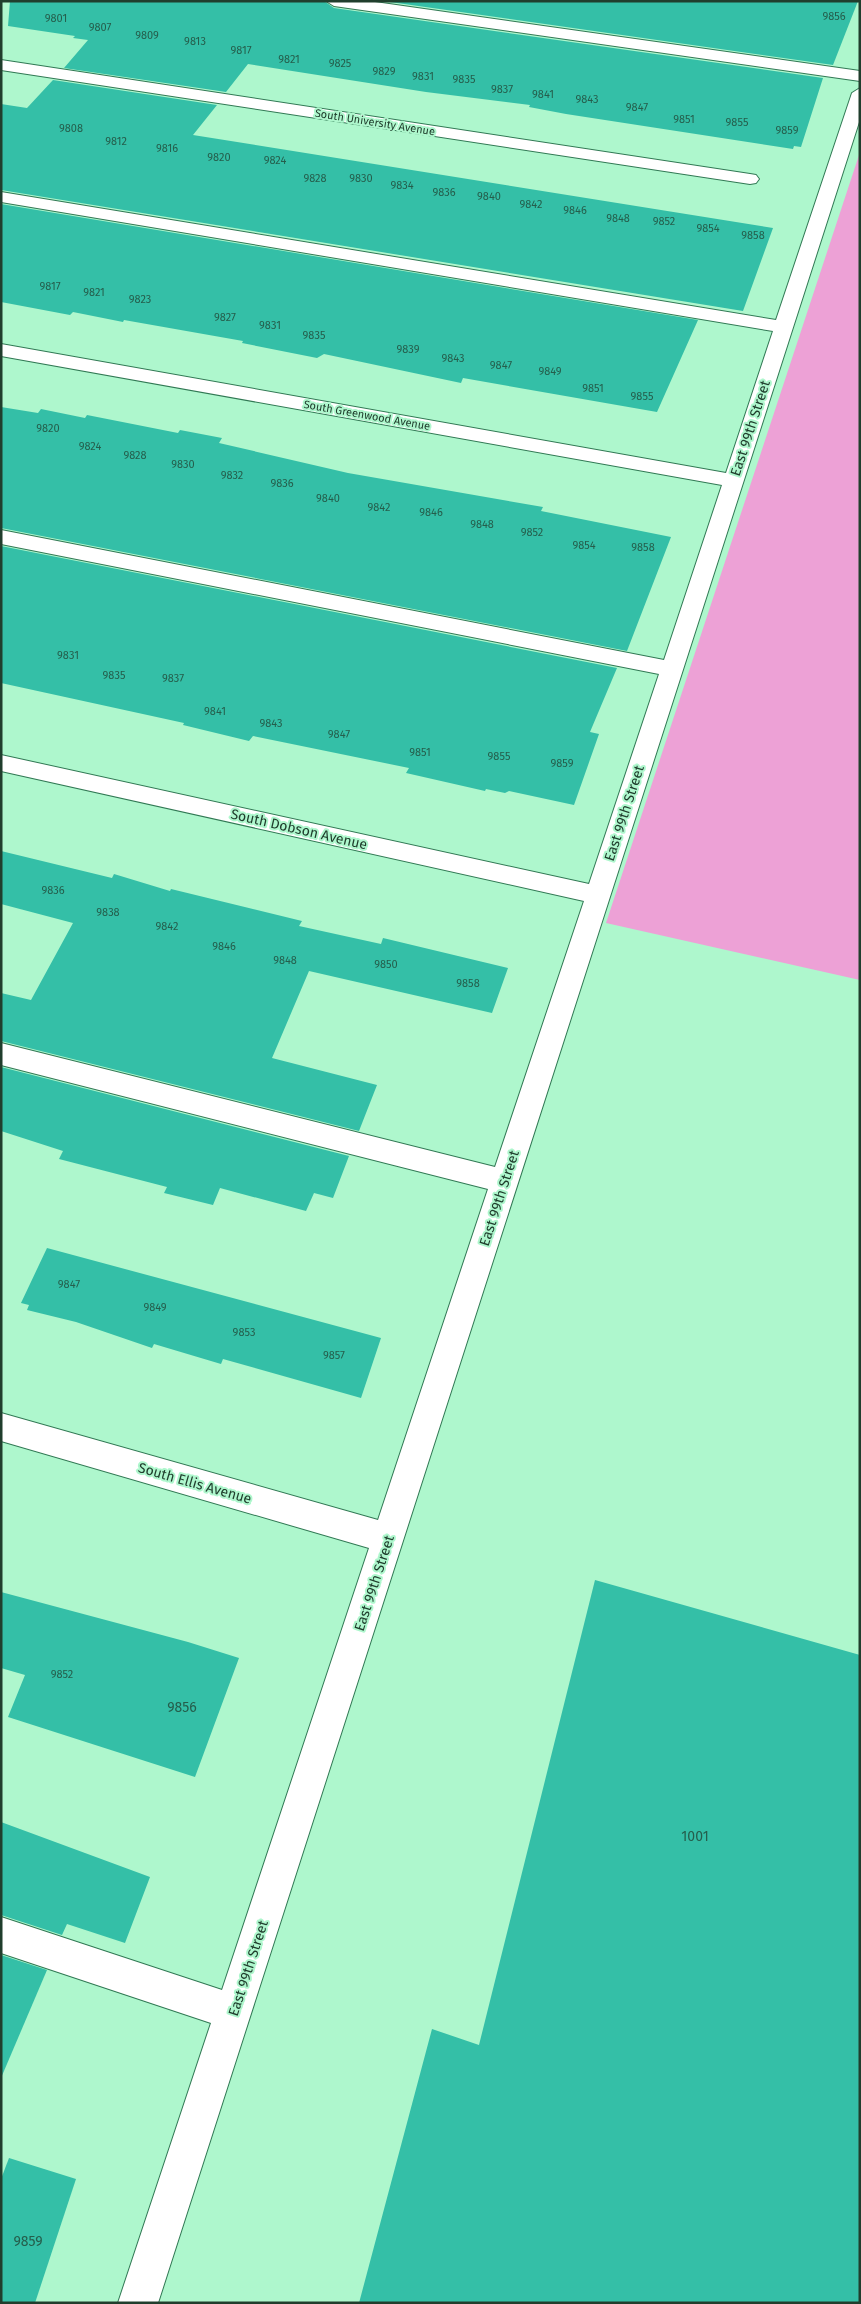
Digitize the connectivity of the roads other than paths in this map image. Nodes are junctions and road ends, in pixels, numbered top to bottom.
1 (334, 1) edge
2 (1, 65) edge
3 (860, 76) edge
4 (860, 92) edge
5 (750, 179) dead end
6 (1, 197) edge
7 (783, 327) junction
8 (1, 350) edge
9 (733, 481) junction
10 (1, 537) edge
11 (671, 669) junction
12 (1, 763) edge
13 (598, 895) junction
14 (1, 1054) edge
15 (505, 1181) junction
16 (1, 1427) edge
17 (388, 1538) junction
18 (1, 1934) edge
19 (233, 2012) junction
20 (138, 2303) edge

1 - 3 street
2 - 5 street, South University Avenue
4 - 7 street, East 99th Street
6 - 7 street
7 - 9 street, East 99th Street
8 - 9 street, South Greenwood Avenue
9 - 11 street, East 99th Street
10 - 11 street
11 - 13 street, East 99th Street
12 - 13 street, South Dobson Avenue
13 - 15 street, East 99th Street
14 - 15 street
15 - 17 street, East 99th Street
16 - 17 street, South Ellis Avenue
17 - 19 street, East 99th Street
18 - 19 street
19 - 20 street, East 99th Street

